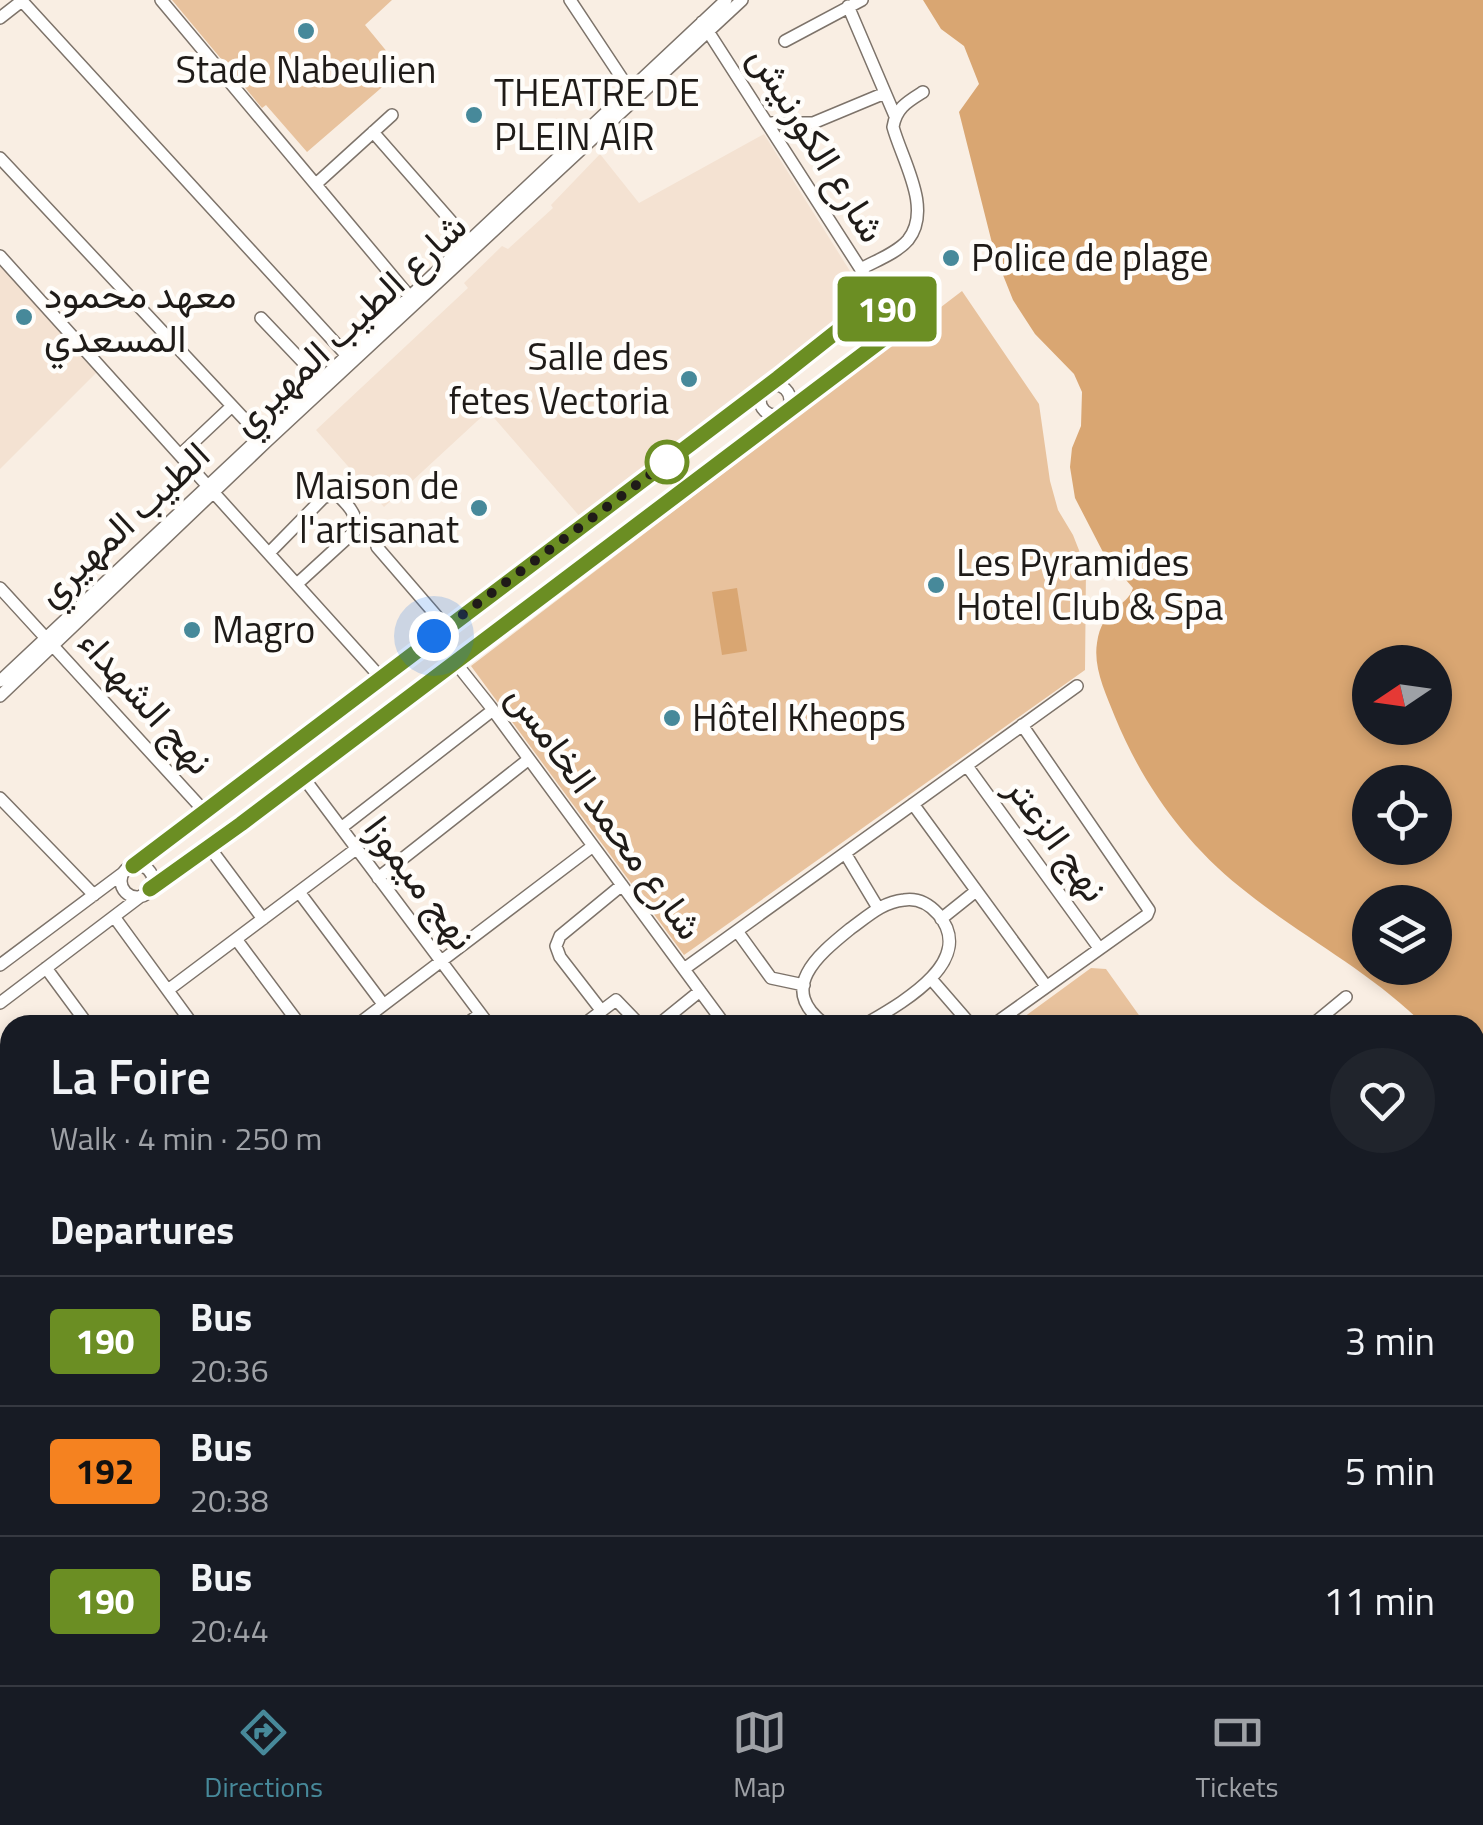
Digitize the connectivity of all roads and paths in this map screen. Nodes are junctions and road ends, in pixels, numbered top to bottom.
1 (22, 0) edge
2 (160, 0) edge
3 (570, 0) edge
4 (726, 0) edge
5 (742, 0) edge
6 (862, 0) edge
7 (848, 6) junction
8 (0, 18) edge
9 (706, 27) junction
10 (785, 41) dead end
11 (923, 92) dead end
12 (885, 93) junction
13 (632, 94) junction
14 (392, 115) dead end
15 (895, 116) junction
16 (768, 124) junction
17 (373, 132) junction
18 (0, 158) edge
19 (316, 184) junction
20 (472, 245) junction
21 (0, 256) edge
22 (861, 270) junction
23 (879, 298) junction
24 (413, 301) junction
25 (261, 318) dead end
26 (350, 359) junction
27 (320, 380) junction
28 (765, 388) junction
29 (232, 406) junction
30 (784, 412) junction
31 (263, 439) junction
32 (180, 455) junction
33 (211, 489) junction
34 (377, 547) dead end
35 (268, 553) junction
36 (297, 584) junction
37 (0, 588) edge
38 (446, 628) junction
39 (434, 636) junction
40 (50, 641) junction
41 (455, 662) junction
42 (0, 679) edge
43 (382, 679) junction
44 (1078, 686) dead end
45 (0, 696) edge
46 (493, 710) junction
47 (1022, 725) junction
48 (530, 760) junction
49 (967, 766) junction
50 (303, 778) junction
51 (0, 798) edge
52 (914, 804) junction
53 (206, 813) junction
54 (341, 828) junction
55 (593, 846) junction
56 (210, 848) junction
57 (356, 848) junction
58 (845, 854) junction
59 (128, 869) junction
60 (378, 878) junction
61 (622, 884) junction
62 (976, 891) junction
63 (299, 892) junction
64 (146, 893) junction
65 (94, 895) junction
66 (878, 908) junction
67 (115, 918) junction
68 (941, 918) junction
69 (262, 919) junction
70 (737, 931) junction
71 (236, 938) junction
72 (1099, 948) junction
73 (441, 963) junction
74 (0, 965) edge
75 (46, 968) junction
76 (684, 970) junction
77 (932, 980) junction
78 (804, 986) junction
79 (1046, 986) junction
80 (168, 990) junction
81 (700, 991) junction
82 (1346, 997) dead end
83 (0, 1003) edge
84 (383, 1004) junction
85 (601, 1010) junction
86 (480, 1014) edge
87 (81, 1015) edge
88 (186, 1015) edge
89 (293, 1015) edge
90 (369, 1015) edge
91 (595, 1015) edge
92 (630, 1015) edge
93 (670, 1015) edge
94 (717, 1015) edge
95 (814, 1015) edge
96 (879, 1015) edge
97 (963, 1015) edge
98 (1007, 1015) edge
99 (1324, 1015) edge

1 - 8 street
1 - 26 street
2 - 19 street
3 - 13 street
4 - 9 street
5 - 9 street, شارع الطيب المهيري
6 - 7 street
7 - 10 street
7 - 12 street
9 - 13 street, شارع الطيب المهيري
9 - 16 street, شارع الكورنيش
11 - 15 street
12 - 15 street
12 - 16 street
13 - 20 street, شارع الطيب المهيري
14 - 17 street
15 - 22 street
16 - 22 street, شارع الكورنيش
17 - 19 street
17 - 20 street
18 - 29 street
19 - 24 street
20 - 24 street, شارع الطيب المهيري
21 - 32 street
22 - 23 street, شارع الكورنيش
23 - 28 street
23 - 30 street
24 - 26 street, شارع الطيب المهيري
25 - 27 street
26 - 27 street, الطيب المهيري
26 - 31 street, شارع الطيب المهيري
27 - 31 street, الطيب المهيري
28 - 30 street
28 - 30 street
28 - 38 street
29 - 31 street
29 - 32 street
30 - 41 street
31 - 33 street, شارع الطيب المهيري
32 - 33 street
33 - 35 street
33 - 40 street, شارع الطيب المهيري
34 - 38 street
35 - 36 street
35 - 36 street
36 - 43 street
37 - 40 street, نهج الشهداء
38 - 39 street
39 - 41 street, شارع محمد الخامس
39 - 43 street
40 - 42 street, الطيب المهيري
40 - 45 street, شارع الطيب المهيري
40 - 53 street, نهج الشهداء
41 - 46 street, شارع محمد الخامس
41 - 50 street
43 - 53 street
44 - 47 street
46 - 48 street, شارع محمد الخامس
46 - 54 street
47 - 49 street
47 - 72 street, نهج الزعتر
48 - 55 street, شارع محمد الخامس
48 - 60 street
49 - 52 street
49 - 72 street, نهج الزعتر
50 - 54 street, نهج ميموزا
50 - 56 street
51 - 65 street
52 - 58 street
52 - 62 street
53 - 59 street
54 - 57 street, نهج ميموزا
55 - 61 street, شارع محمد الخامس
55 - 73 street
56 - 64 street
56 - 69 street
57 - 60 street, نهج ميموزا
57 - 63 street
58 - 66 street
58 - 70 street
59 - 64 street
59 - 64 street
59 - 65 street
60 - 73 street, نهج ميموزا
61 - 76 street, شارع محمد الخامس
61 - 85 street
62 - 68 street
62 - 79 street
63 - 69 street
63 - 84 street
64 - 67 street
65 - 74 street
66 - 68 street
66 - 78 street
67 - 75 street
67 - 80 street
68 - 77 street
69 - 71 street
70 - 76 street
70 - 78 street
71 - 80 street
71 - 89 street
72 - 79 street
73 - 84 street
73 - 86 street, نهج ميموزا
75 - 83 street
75 - 87 street
76 - 81 street, شارع محمد الخامس
77 - 96 street
77 - 97 street
78 - 95 street
79 - 98 street
80 - 88 street
81 - 93 street
81 - 94 street, شارع محمد الخامس
82 - 99 street
84 - 90 street
85 - 91 street
85 - 92 street

